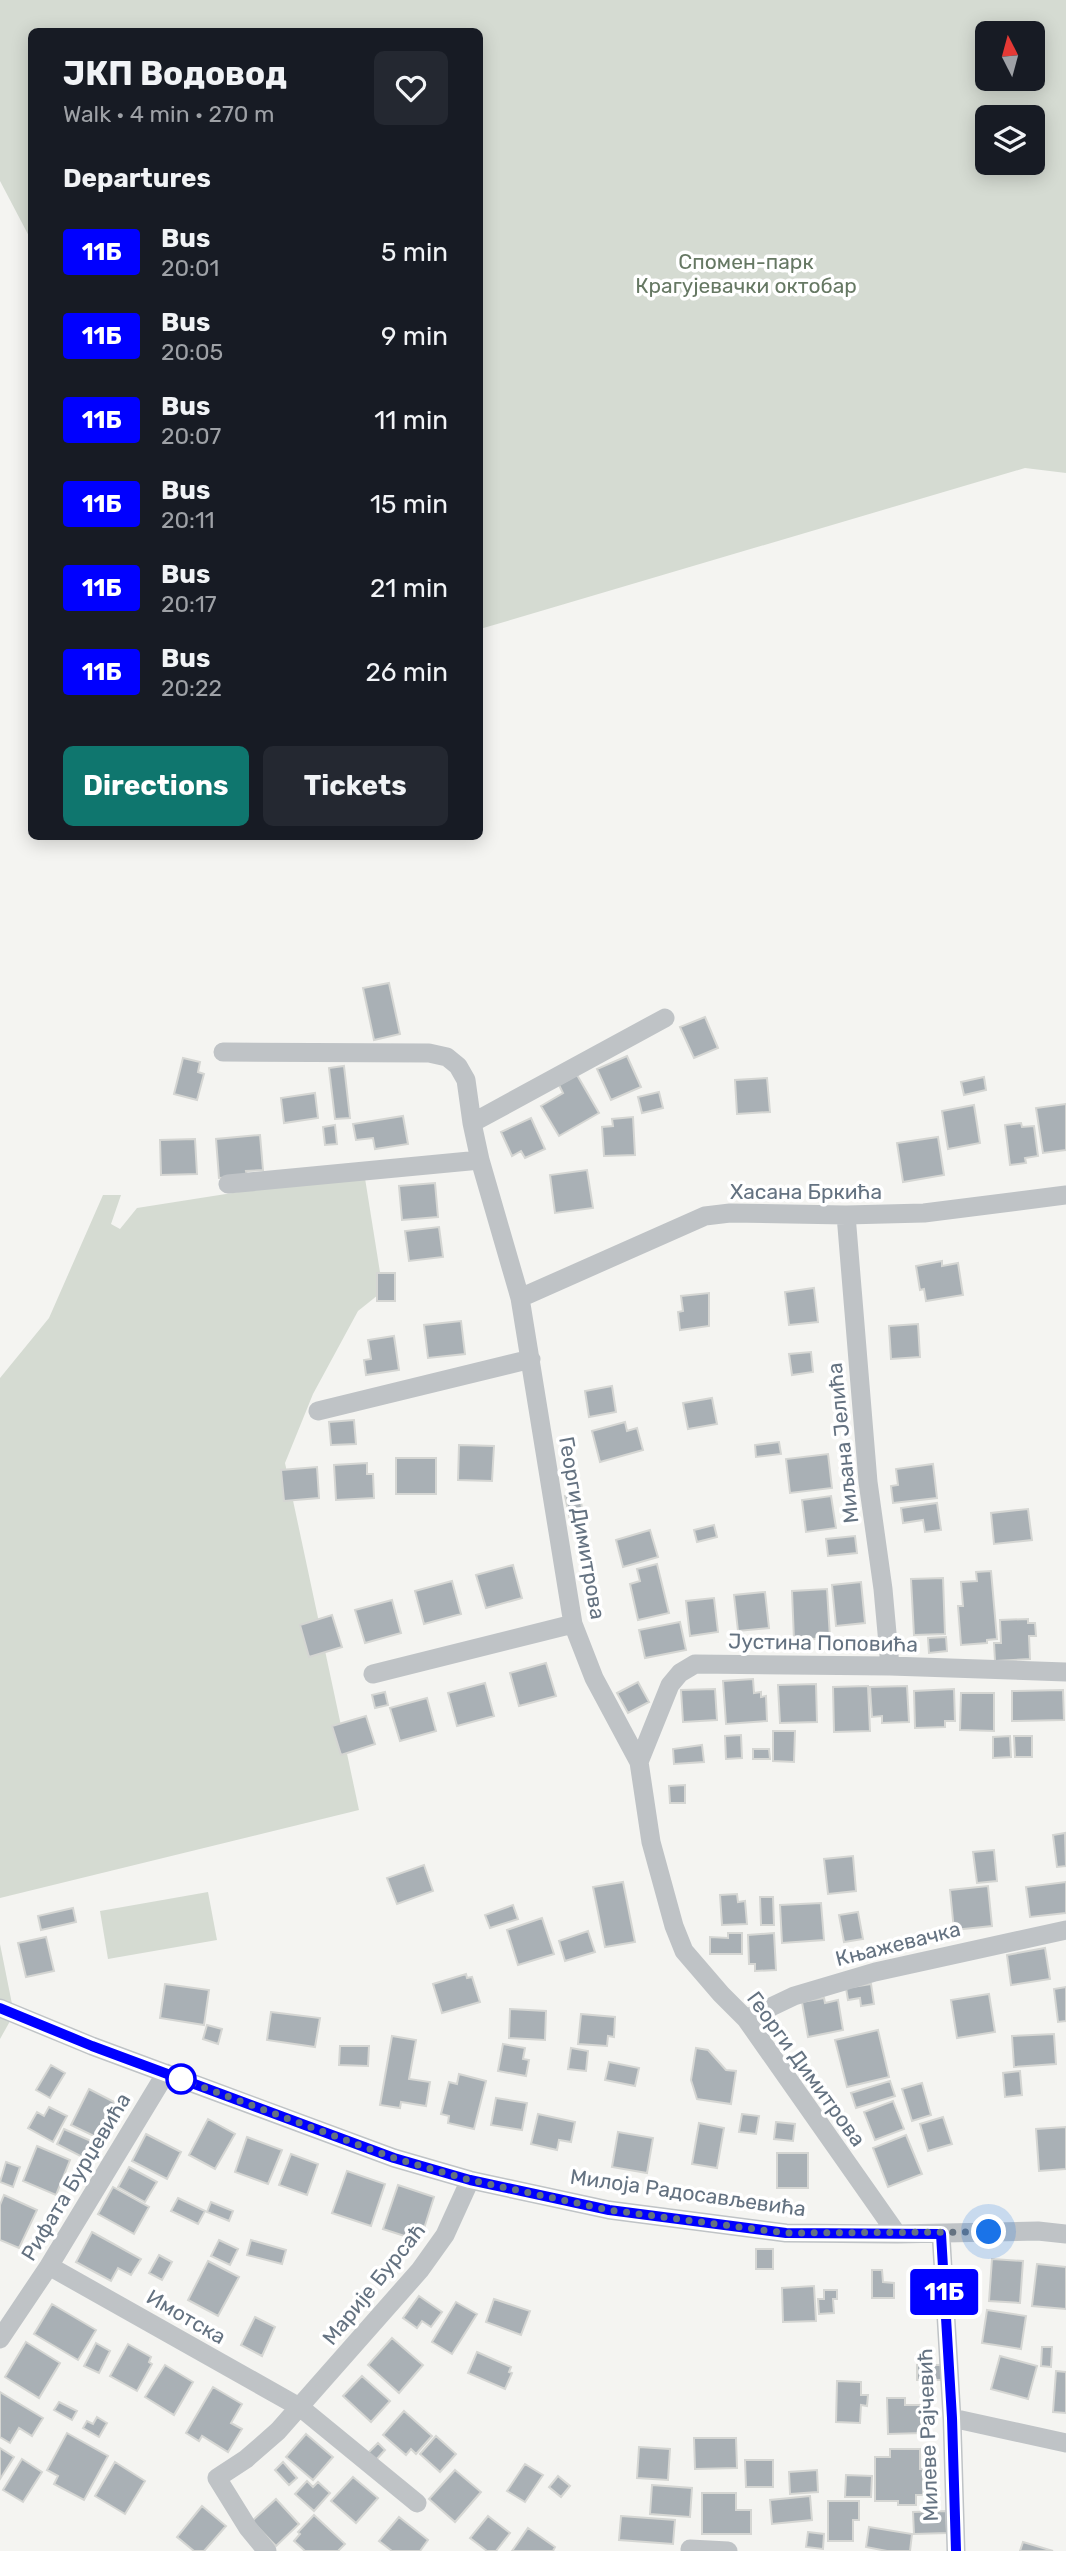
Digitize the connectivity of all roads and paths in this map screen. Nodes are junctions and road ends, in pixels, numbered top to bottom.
1 (665, 1018) dead end
2 (223, 1052) dead end
3 (472, 1123) junction
4 (481, 1160) junction
5 (228, 1184) dead end
6 (1066, 1195) edge
7 (846, 1215) junction
8 (520, 1298) junction
9 (531, 1359) junction
10 (318, 1411) dead end
11 (573, 1623) junction
12 (890, 1666) junction
13 (1066, 1672) edge
14 (373, 1674) dead end
15 (639, 1762) junction
16 (1066, 1930) edge
17 (0, 2008) edge
18 (746, 2019) junction
19 (166, 2073) junction
20 (470, 2180) junction
21 (897, 2234) junction
22 (941, 2234) junction
23 (1066, 2234) edge
24 (49, 2266) junction
25 (0, 2339) edge
26 (300, 2408) junction
27 (952, 2418) junction
28 (1066, 2443) edge
29 (417, 2503) dead end
30 (690, 2549) dead end
31 (267, 2551) edge
32 (728, 2551) edge
33 (956, 2551) edge

1 - 3 street
2 - 3 street, Георги Димитрова
3 - 4 street, Георги Димитрова
4 - 5 street
4 - 8 street, Георги Димитрова
6 - 7 street, Хасана Бркића
7 - 8 street, Хасана Бркића
7 - 12 street, Миљана Јелића
8 - 9 street, Георги Димитрова
9 - 10 street
9 - 11 street, Георги Димитрова
11 - 14 street
11 - 15 street, Георги Димитрова
12 - 13 street, Јустина Поповића
12 - 15 street, Јустина Поповића
15 - 18 street, Георги Димитрова
16 - 18 street, Књажевачка
17 - 19 street, Милоја Радосављевића
18 - 21 street, Георги Димитрова
19 - 20 street, Милоја Радосављевића
19 - 24 street, Рифата Бурџевића
20 - 21 street, Милоја Радосављевића
20 - 26 street, Марије Бурсаћ
21 - 22 street, Милоја Радосављевића
22 - 23 street, Милоја Радосављевића
22 - 27 street, Милеве Рајчевић
24 - 25 street, Рифата Бурџевића
24 - 26 street, Имотска
26 - 29 street
26 - 31 street, Марије Бурсаћ
27 - 28 street
27 - 33 street, Милеве Рајчевић
30 - 32 street

